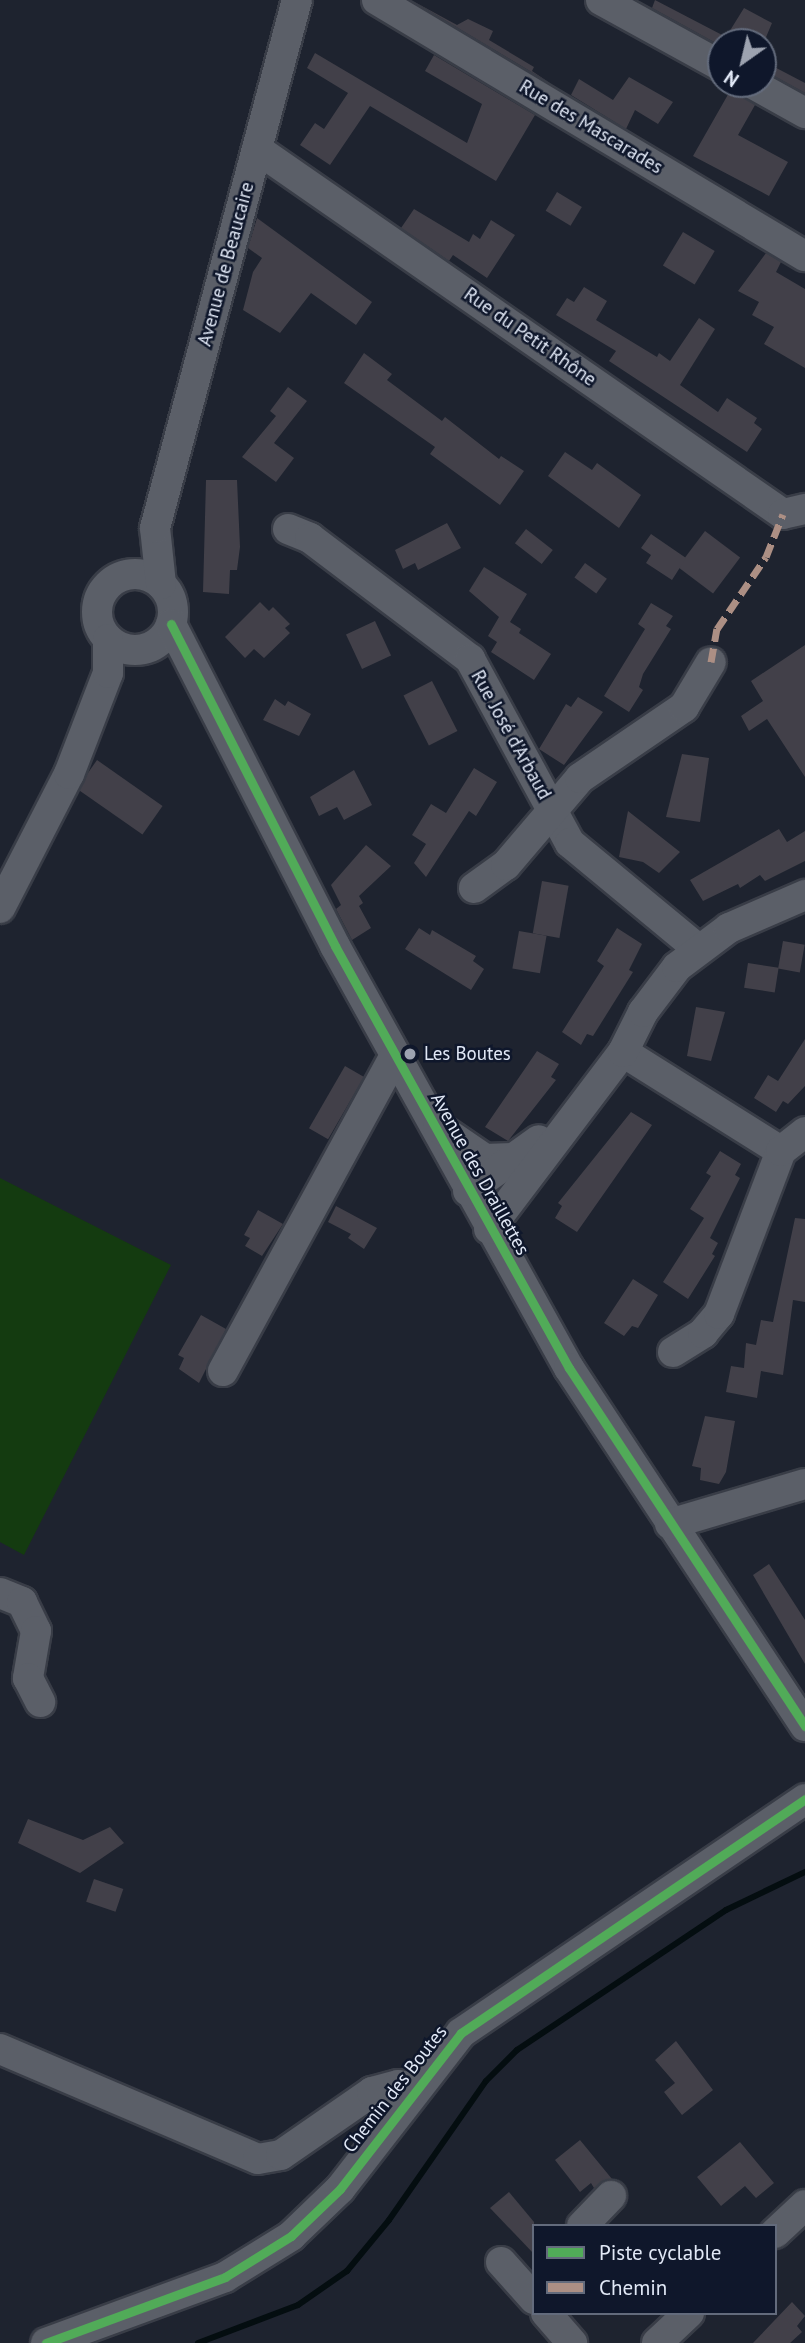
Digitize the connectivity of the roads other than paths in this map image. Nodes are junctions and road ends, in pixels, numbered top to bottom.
1 (297, 0) edge
2 (377, 0) edge
3 (601, 0) edge
4 (707, 58) edge
5 (777, 97) edge
6 (805, 113) edge
7 (257, 149) junction
8 (805, 256) edge
9 (805, 509) edge
10 (155, 528) junction
11 (288, 529) dead end
12 (123, 576) junction
13 (161, 584) junction
14 (171, 624) junction
15 (108, 639) junction
16 (145, 648) junction
17 (711, 662) dead end
18 (194, 672) junction
19 (108, 673) junction
20 (552, 809) junction
21 (474, 888) dead end
22 (805, 895) edge
23 (0, 908) edge
24 (697, 948) junction
25 (622, 1052) junction
26 (396, 1056) junction
27 (582, 1104) junction
28 (432, 1123) junction
29 (805, 1132) edge
30 (781, 1151) junction
31 (519, 1158) junction
32 (468, 1191) junction
33 (489, 1229) junction
34 (673, 1352) dead end
35 (223, 1371) dead end
36 (805, 1484) edge
37 (670, 1524) junction
38 (0, 1593) edge
39 (40, 1702) dead end
40 (803, 1721) edge
41 (802, 1803) edge
42 (0, 2049) edge
43 (417, 2088) junction
44 (611, 2196) dead end
45 (805, 2206) edge
46 (584, 2224) edge
47 (777, 2231) edge
48 (548, 2315) edge
49 (687, 2315) edge
50 (46, 2343) edge
51 (572, 2343) edge
52 (657, 2343) edge

1 - 7 street, Avenue de Beaucaire
2 - 8 street, Rue des Mascarades
3 - 4 street
5 - 6 street
7 - 9 street, Rue du Petit Rhône
7 - 10 street, Avenue de Beaucaire
10 - 12 street, Avenue de Beaucaire
10 - 13 street, Avenue de Beaucaire
11 - 20 street, Rue José d'Arbaud
12 - 13 street
12 - 15 street
13 - 14 street
14 - 16 street
14 - 18 street, Avenue des Draillettes
15 - 16 street
15 - 19 street
16 - 18 street
16 - 19 street
17 - 20 street
18 - 26 street, Avenue des Draillettes
19 - 23 street
20 - 21 street, Rue José d'Arbaud
20 - 24 street, Rue José d'Arbaud
22 - 24 street
24 - 25 street
25 - 27 street
25 - 30 street
26 - 28 street, Avenue des Draillettes
26 - 35 street
27 - 31 street
27 - 33 street
28 - 31 street
28 - 32 street, Avenue des Draillettes
29 - 30 street
30 - 34 street
31 - 32 street
32 - 33 street, Avenue des Draillettes
33 - 37 street, Avenue des Draillettes
36 - 37 street
37 - 40 street, Avenue des Draillettes
38 - 39 street
41 - 43 street, Chemin des Boutes
42 - 43 street
43 - 50 street, Chemin des Boutes
44 - 46 street
45 - 47 street
48 - 51 street
49 - 52 street

